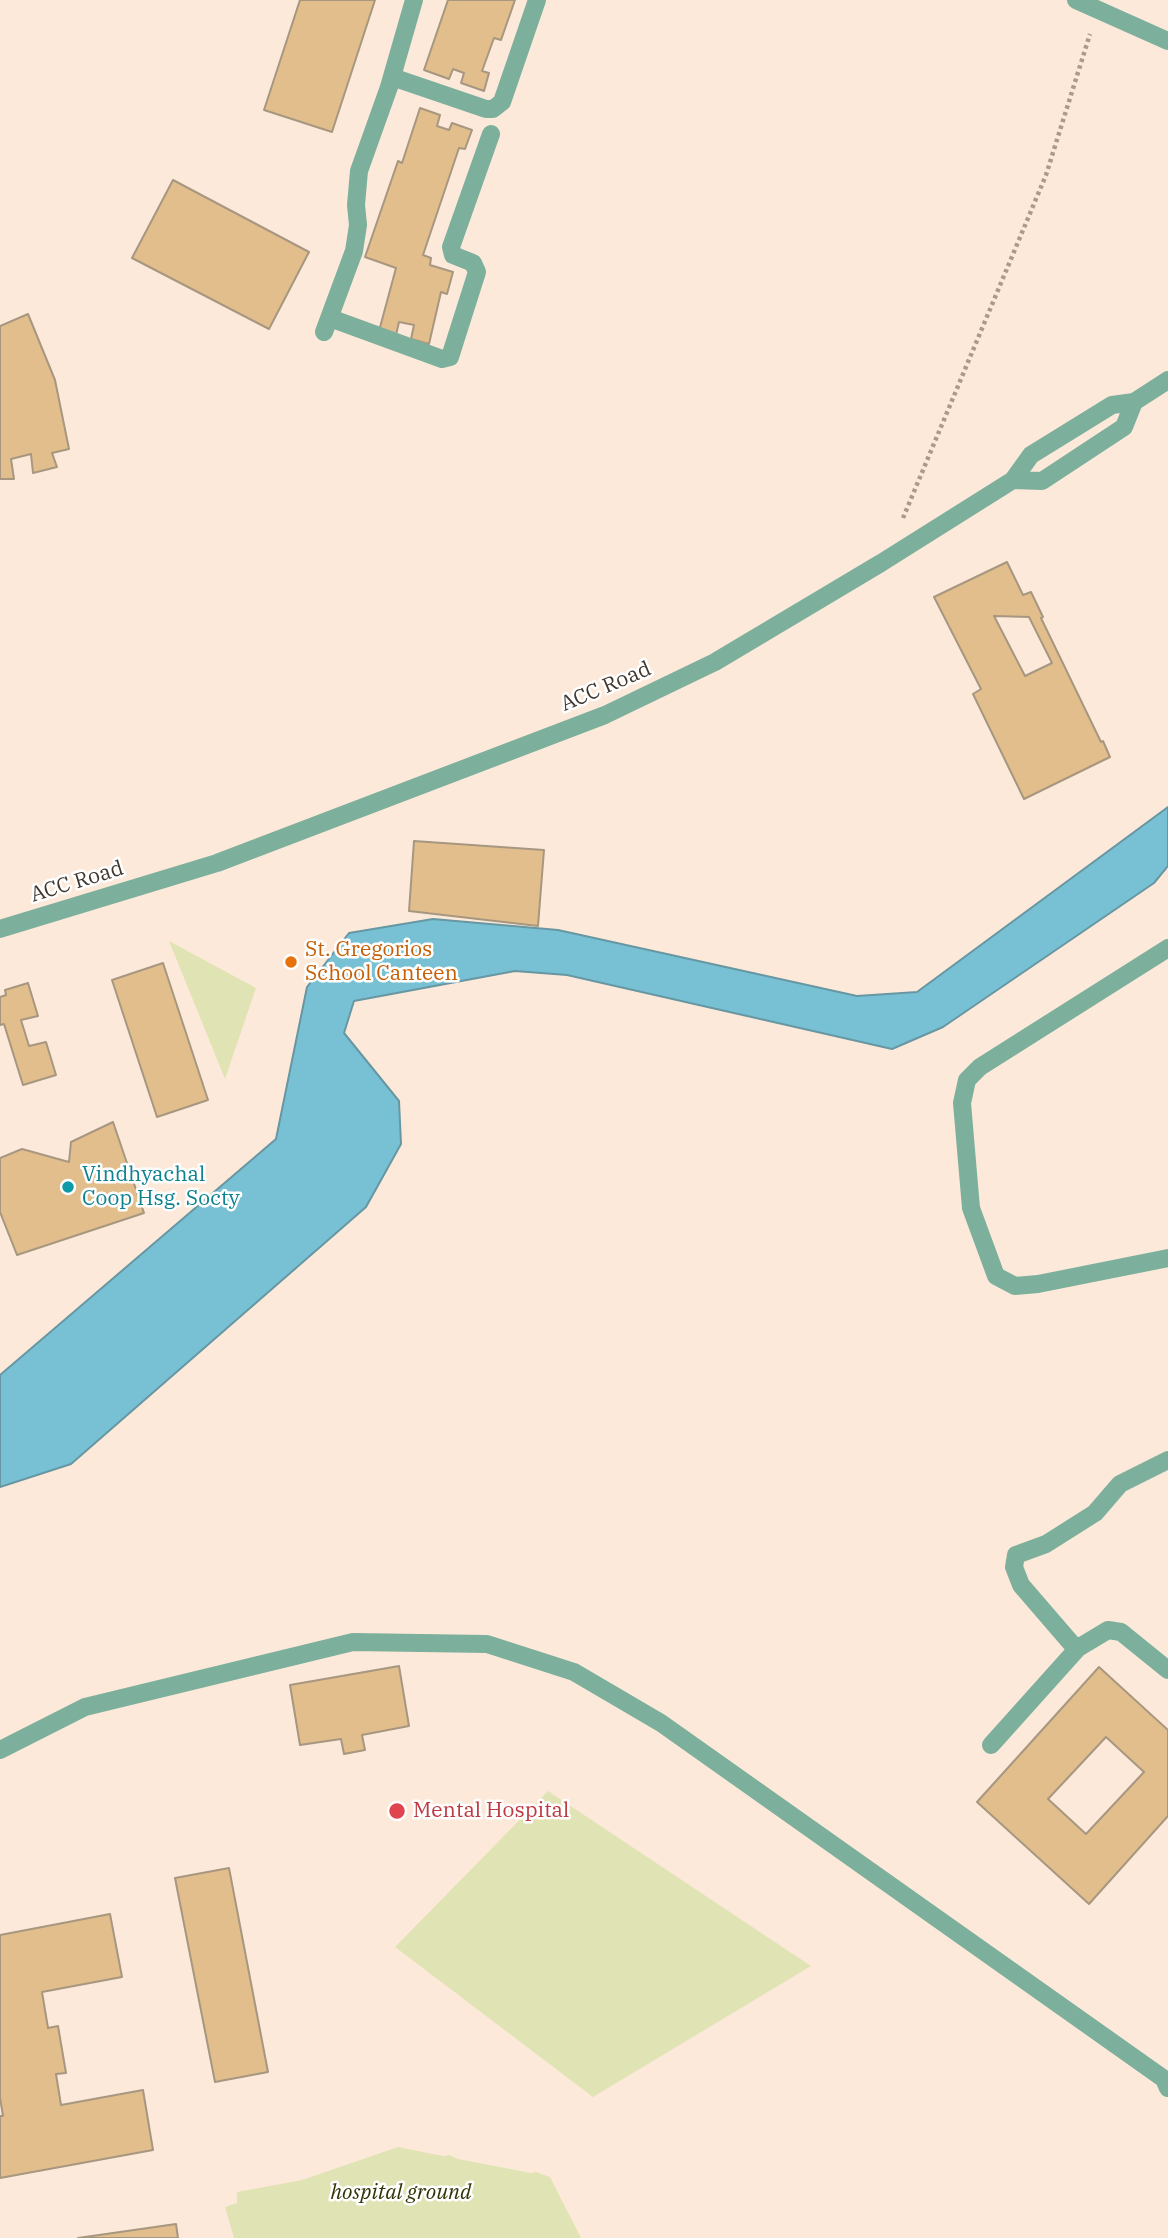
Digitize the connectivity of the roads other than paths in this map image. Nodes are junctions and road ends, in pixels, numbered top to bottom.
1 (414, 0) edge
2 (537, 0) edge
3 (1076, 0) edge
4 (1168, 41) edge
5 (392, 77) junction
6 (491, 134) dead end
7 (1168, 380) edge
8 (1134, 402) junction
9 (1013, 480) junction
10 (0, 929) edge
11 (1168, 948) edge
12 (1168, 1258) edge
13 (1168, 1460) edge
14 (1079, 1648) junction
15 (1168, 1670) edge
16 (991, 1745) dead end
17 (0, 1750) edge
18 (1167, 2080) edge

1 - 5 street
2 - 5 street
3 - 4 street
5 - 6 street
7 - 8 street, ACC Road
8 - 9 street
8 - 9 street, ACC Road
9 - 10 street, ACC Road
11 - 12 street
13 - 14 street
14 - 15 street
14 - 16 street
17 - 18 street

